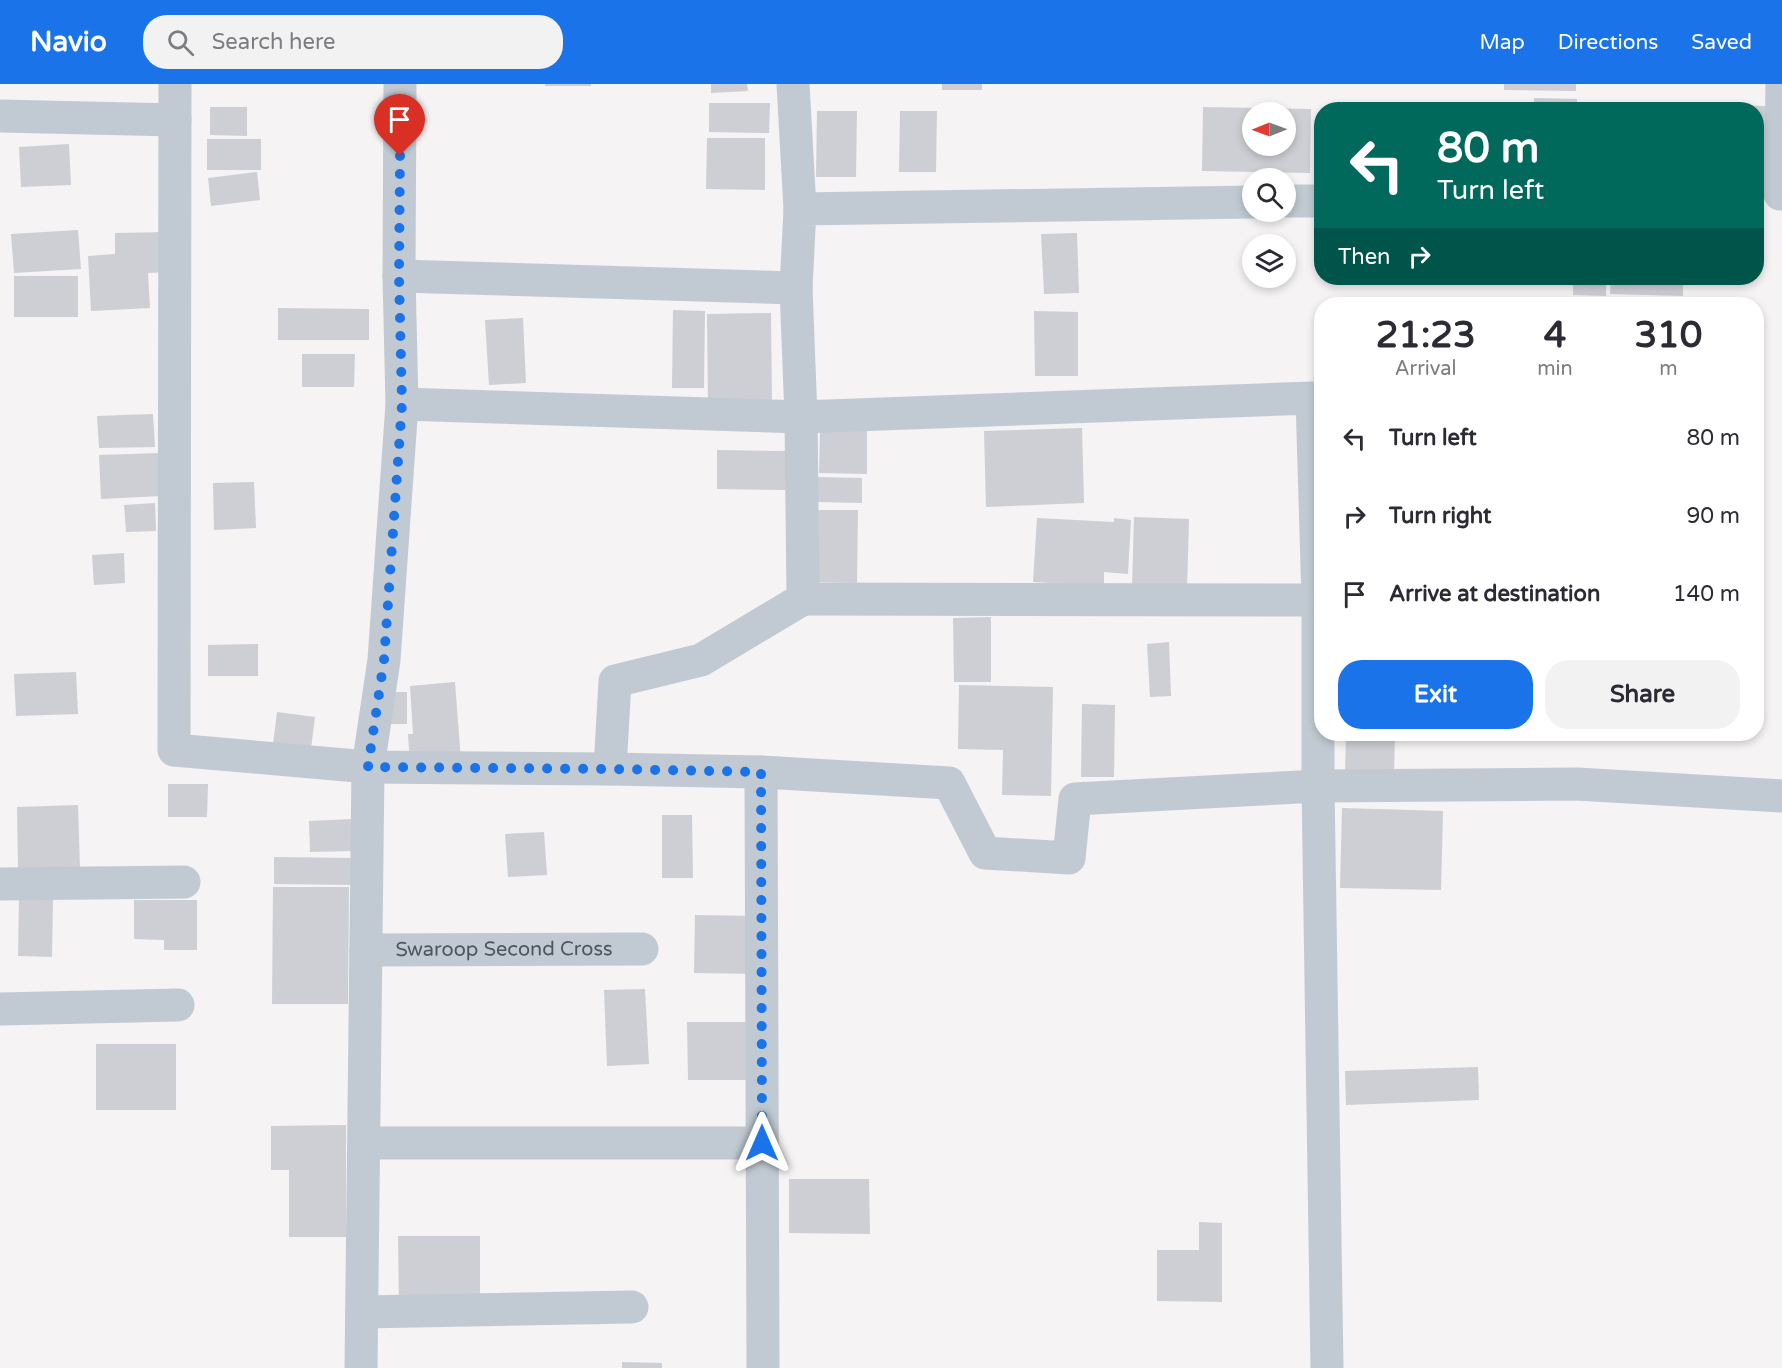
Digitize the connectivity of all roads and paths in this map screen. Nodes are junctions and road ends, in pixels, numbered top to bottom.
1 (175, 84) edge
2 (400, 84) edge
3 (793, 84) edge
4 (1782, 84) edge
5 (0, 116) edge
6 (175, 120) junction
7 (1773, 194) edge
8 (1296, 201) edge
9 (1314, 201) edge
10 (1242, 202) edge
11 (800, 209) junction
12 (399, 276) junction
13 (796, 288) junction
14 (402, 404) junction
15 (801, 417) junction
16 (1314, 448) edge
17 (803, 600) junction
18 (1314, 600) edge
19 (1318, 741) edge
20 (368, 767) junction
21 (610, 769) junction
22 (761, 772) junction
23 (1318, 786) junction
24 (1782, 796) edge
25 (184, 882) dead end
26 (0, 884) edge
27 (642, 949) dead end
28 (366, 950) junction
29 (178, 1005) dead end
30 (0, 1009) edge
31 (364, 1143) junction
32 (762, 1143) junction
33 (632, 1307) dead end
34 (362, 1312) junction
35 (361, 1368) edge
36 (763, 1368) edge
37 (1328, 1368) edge

1 - 6 street
2 - 12 street
3 - 11 street
4 - 7 street
5 - 6 street
6 - 20 street
8 - 9 street
10 - 11 street
11 - 13 street
12 - 13 street
12 - 14 street
13 - 15 street
14 - 15 street
14 - 20 street
15 - 16 street
15 - 17 street
17 - 18 street
17 - 21 street
19 - 23 street
20 - 21 street
20 - 28 street
21 - 22 street
22 - 23 street
22 - 32 street
23 - 24 street
23 - 37 street
25 - 26 street
27 - 28 street, Swaroop Second Cross
28 - 31 street
29 - 30 street
31 - 32 street
31 - 34 street
32 - 36 street
33 - 34 street
34 - 35 street

